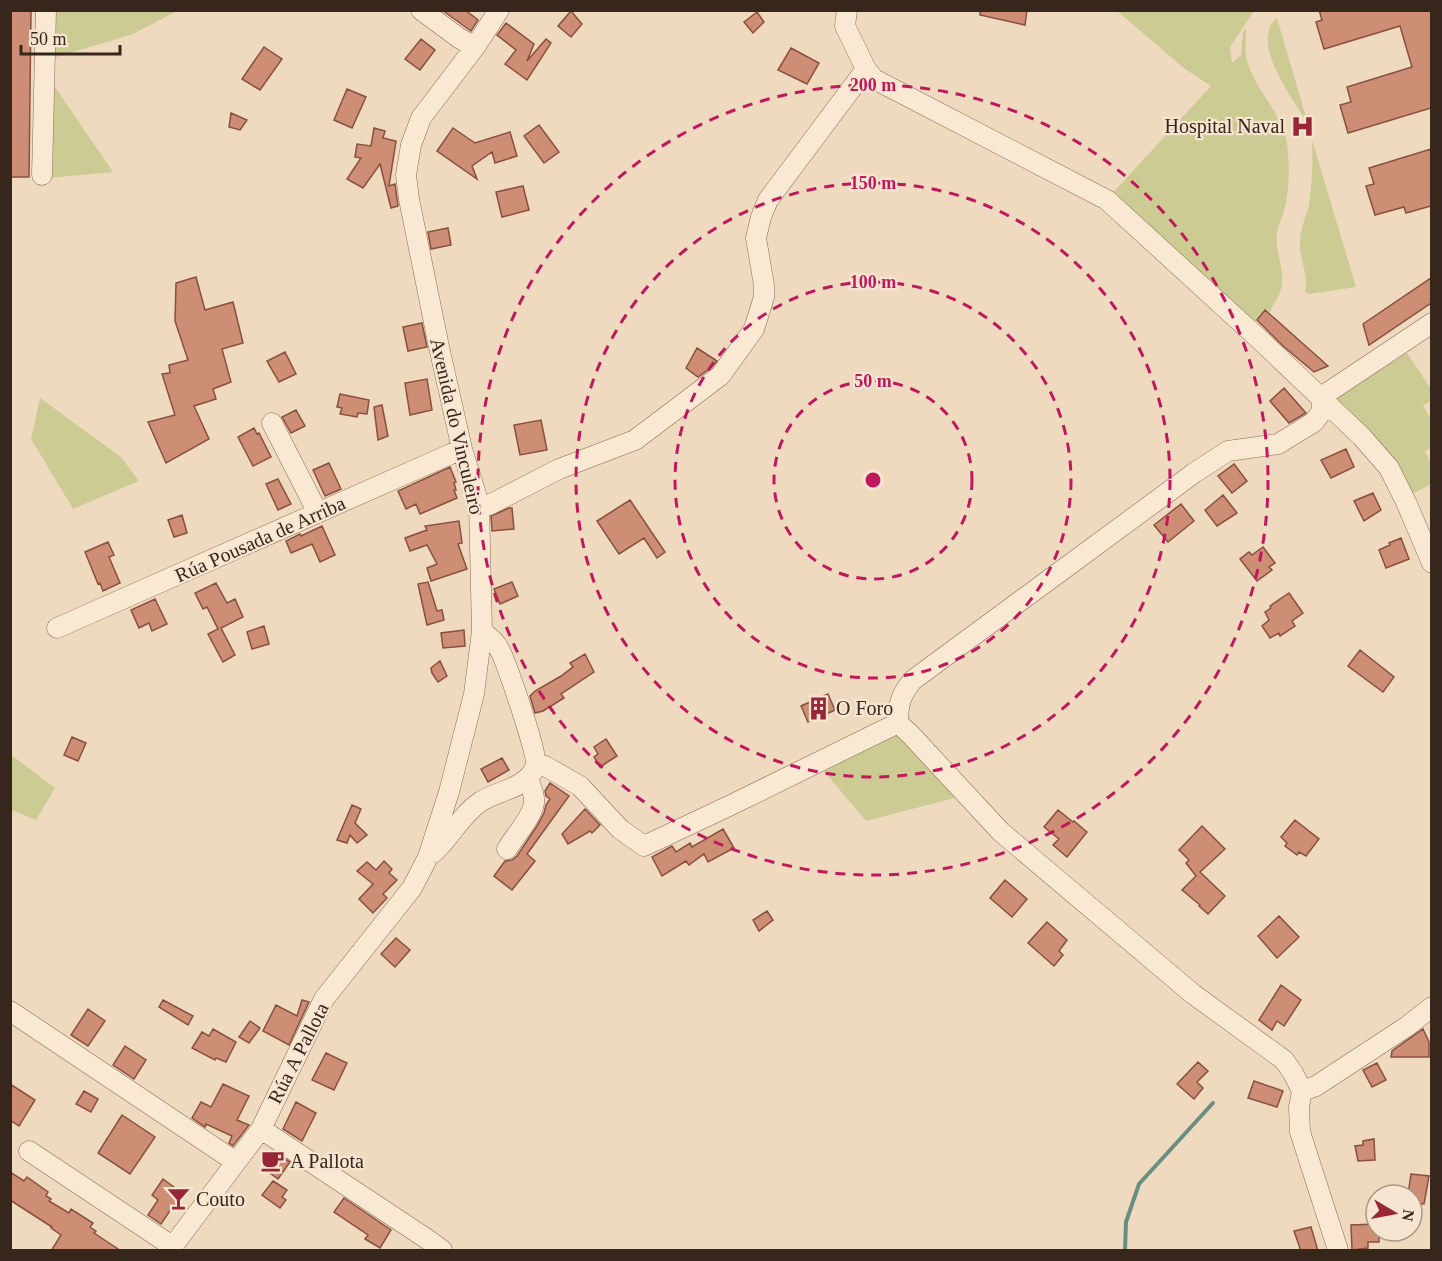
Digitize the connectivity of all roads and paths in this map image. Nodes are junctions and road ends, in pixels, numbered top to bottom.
1 (46, 10) edge
2 (421, 10) edge
3 (499, 10) edge
4 (847, 10) edge
5 (475, 47) junction
6 (866, 69) junction
7 (42, 175) dead end
8 (1431, 323) edge
9 (1321, 397) junction
10 (272, 423) dead end
11 (462, 449) junction
12 (479, 504) junction
13 (318, 513) junction
14 (1431, 563) edge
15 (57, 628) dead end
16 (482, 631) junction
17 (898, 723) junction
18 (533, 772) junction
19 (507, 849) dead end
20 (428, 857) junction
21 (1431, 1007) edge
22 (10, 1011) edge
23 (1302, 1091) junction
24 (261, 1129) junction
25 (28, 1151) dead end
26 (236, 1162) junction
27 (171, 1248) edge
28 (442, 1251) edge
29 (1338, 1251) edge

1 - 7 street
2 - 5 street
3 - 5 street, Avenida do Vinculeiro
4 - 6 street
5 - 11 street, Avenida do Vinculeiro
6 - 9 street
6 - 12 street
8 - 9 street
9 - 14 street
9 - 17 street
10 - 13 street
11 - 12 street, Avenida do Vinculeiro
11 - 13 street, Rúa Pousada de Arriba
12 - 16 street, Avenida do Vinculeiro
13 - 15 street, Rúa Pousada de Arriba
16 - 18 street
16 - 20 street, Avenida do Vinculeiro
17 - 18 street
17 - 23 street
18 - 19 street
18 - 20 street
20 - 24 street, Rúa A Pallota
21 - 23 street
22 - 26 street
23 - 29 street
24 - 26 street, Rúa A Pallota
24 - 28 street
25 - 27 street
26 - 27 street, Rúa A Pallota

